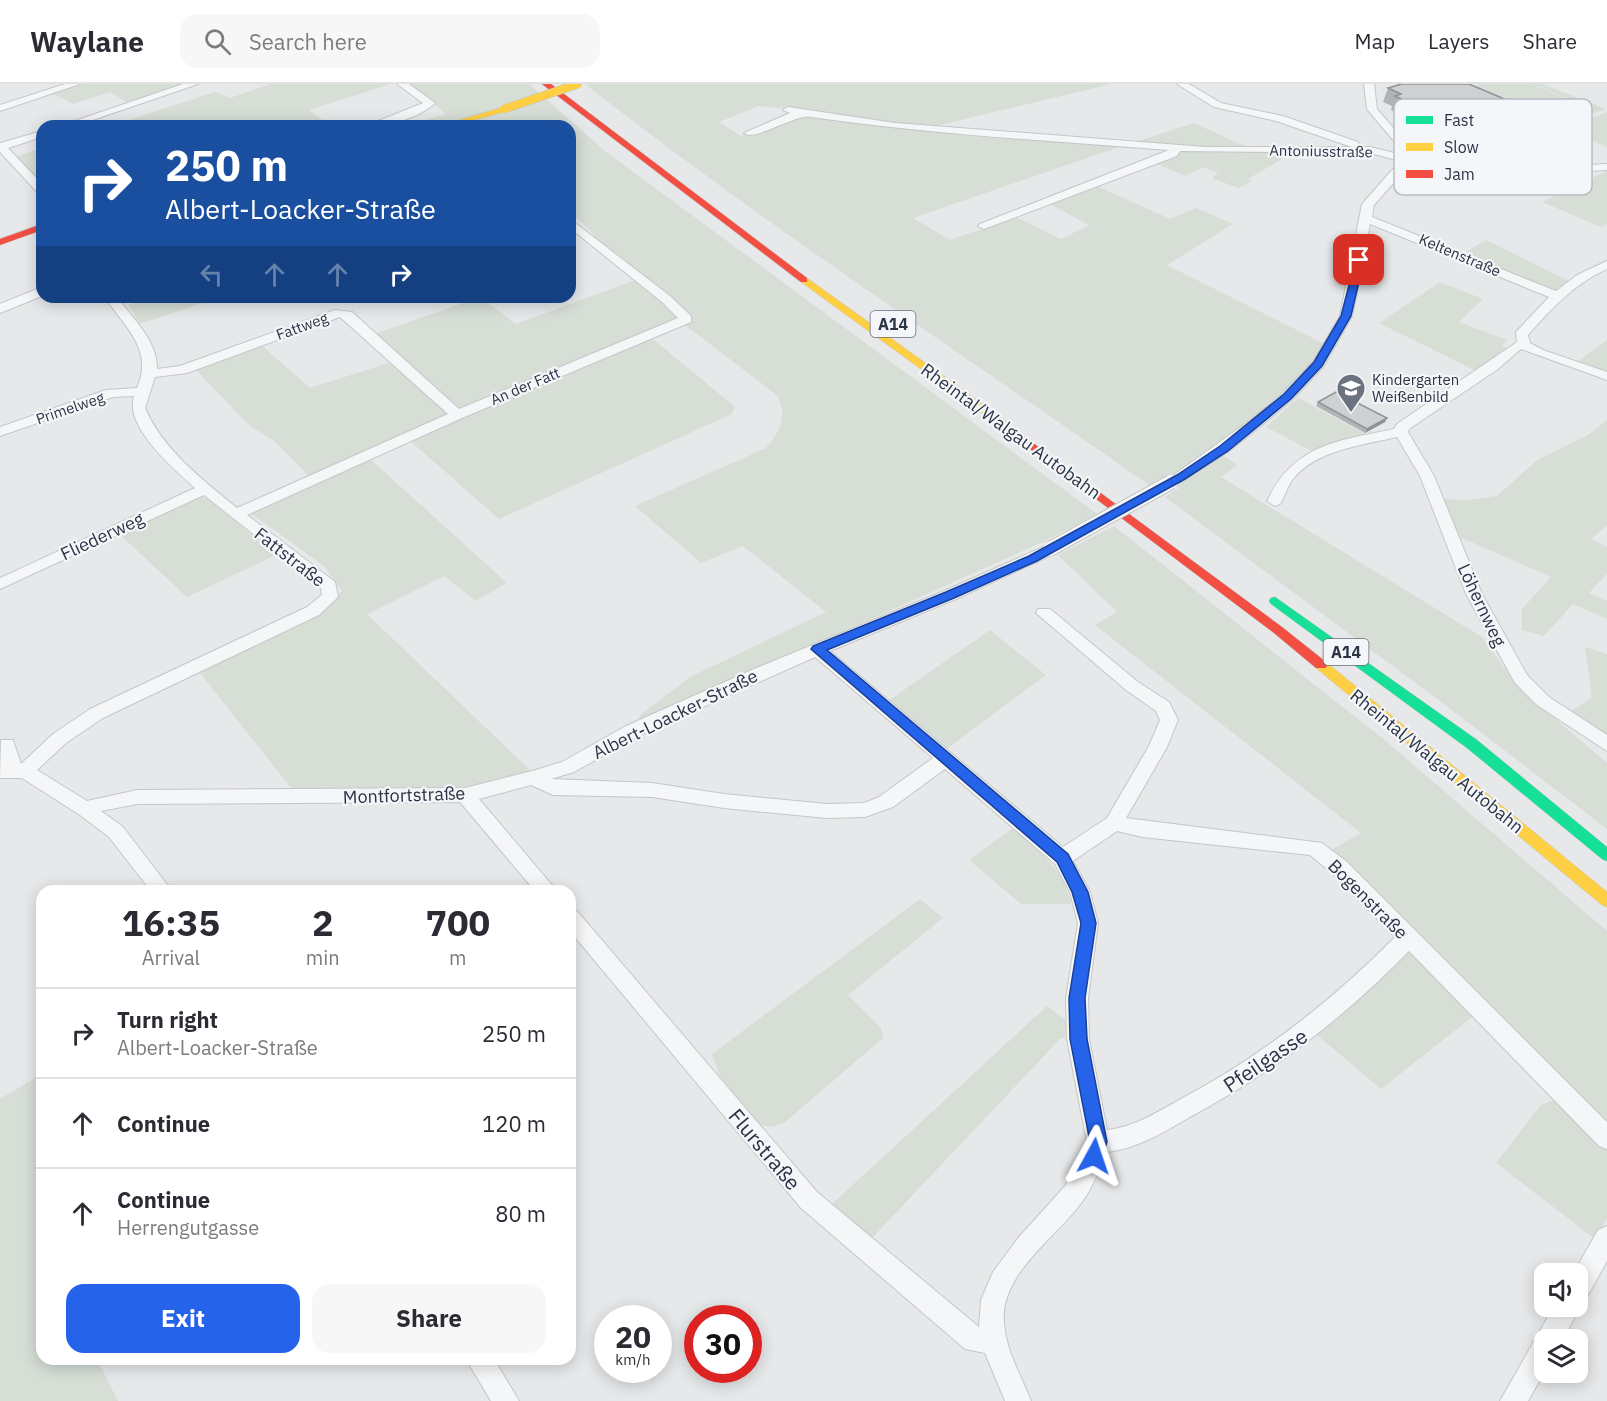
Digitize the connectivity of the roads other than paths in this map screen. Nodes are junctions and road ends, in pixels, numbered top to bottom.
1 (75, 84) edge
2 (193, 84) edge
3 (402, 84) edge
4 (546, 84) edge
5 (567, 84) edge
6 (578, 84) edge
7 (1182, 84) edge
8 (1369, 84) edge
9 (0, 108) edge
10 (788, 110) dead end
11 (804, 111) junction
12 (83, 120) edge
13 (389, 120) edge
14 (465, 120) edge
15 (749, 133) dead end
16 (1394, 133) edge
17 (36, 136) edge
18 (1, 147) edge
19 (1176, 148) junction
20 (1370, 150) junction
21 (1394, 156) edge
22 (1607, 167) edge
23 (1592, 168) edge
24 (1394, 174) edge
25 (36, 185) edge
26 (1365, 218) junction
27 (984, 226) dead end
28 (36, 229) edge
29 (576, 229) edge
30 (0, 242) edge
31 (797, 256) dead end
32 (1607, 265) edge
33 (36, 294) edge
34 (1556, 295) junction
35 (115, 303) edge
36 (0, 309) edge
37 (1524, 345) junction
38 (150, 374) junction
39 (1607, 376) edge
40 (141, 392) junction
41 (457, 414) junction
42 (0, 432) edge
43 (1401, 432) junction
44 (205, 489) junction
45 (1124, 489) dead end
46 (1275, 501) dead end
47 (1153, 510) dead end
48 (235, 514) junction
49 (0, 584) edge
50 (1262, 591) dead end
51 (1044, 613) dead end
52 (817, 649) junction
53 (1472, 744) junction
54 (1607, 744) edge
55 (7, 745) dead end
56 (945, 759) junction
57 (11, 771) edge
58 (532, 778) junction
59 (465, 795) junction
60 (87, 810) junction
61 (1114, 823) junction
62 (1592, 824) dead end
63 (1607, 855) edge
64 (1062, 858) junction
65 (157, 885) edge
66 (542, 885) edge
67 (1607, 901) edge
68 (576, 924) edge
69 (1407, 939) junction
70 (1607, 1138) edge
71 (1098, 1142) junction
72 (1607, 1238) edge
73 (1588, 1271) edge
74 (993, 1340) junction
75 (483, 1365) edge
76 (1534, 1365) edge
77 (506, 1401) edge
78 (1018, 1401) edge
79 (1513, 1401) edge

1 - 9 street
2 - 12 street
3 - 13 street
4 - 67 main road, Rheintal/Walgau Autobahn / A14
5 - 31 main road
6 - 14 main road, bridge
7 - 20 street
8 - 16 street
10 - 11 street, Antoniusstraße
11 - 15 street
11 - 19 street, Antoniusstraße
17 - 18 street
18 - 25 street
19 - 20 street, Antoniusstraße
19 - 27 street
20 - 21 street, Antoniusstraße
22 - 23 street, Antoniusstraße
24 - 26 street, Albert-Loacker-Straße
26 - 34 street, Keltenstraße
26 - 52 street, Albert-Loacker-Straße, bridge
28 - 30 main road
29 - 41 street, An der Fatt
32 - 34 street
33 - 36 street
34 - 37 street
35 - 38 street
37 - 39 street
37 - 43 street
38 - 40 street, Fattstraße
38 - 41 street, Fattweg
40 - 42 street, Primelweg
40 - 44 street, Fattstraße
41 - 48 street, An der Fatt
43 - 46 street
43 - 54 street, Löhernweg
44 - 48 street, Fattstraße
44 - 49 street, Fliederweg
45 - 47 main road, Rheintal/Walgau Autobahn
48 - 57 street, Fattstraße
50 - 53 main road, Rheintal/Walgau Autobahn / A14
51 - 61 street
52 - 56 street
52 - 58 street, Albert-Loacker-Straße
53 - 62 main road
53 - 63 main road, Rheintal/Walgau Autobahn / A14
55 - 57 street
56 - 58 street
56 - 64 street
57 - 60 street
58 - 59 street, Montfortstraße
59 - 60 street, Montfortstraße
59 - 66 street
60 - 65 street
61 - 64 street
61 - 69 street, Bogenstraße
64 - 71 street
68 - 74 street, Flurstraße
69 - 70 street, Bogenstraße
69 - 71 street, Pfeilgasse
71 - 74 street
72 - 73 street
74 - 78 street
75 - 77 street
76 - 79 street

